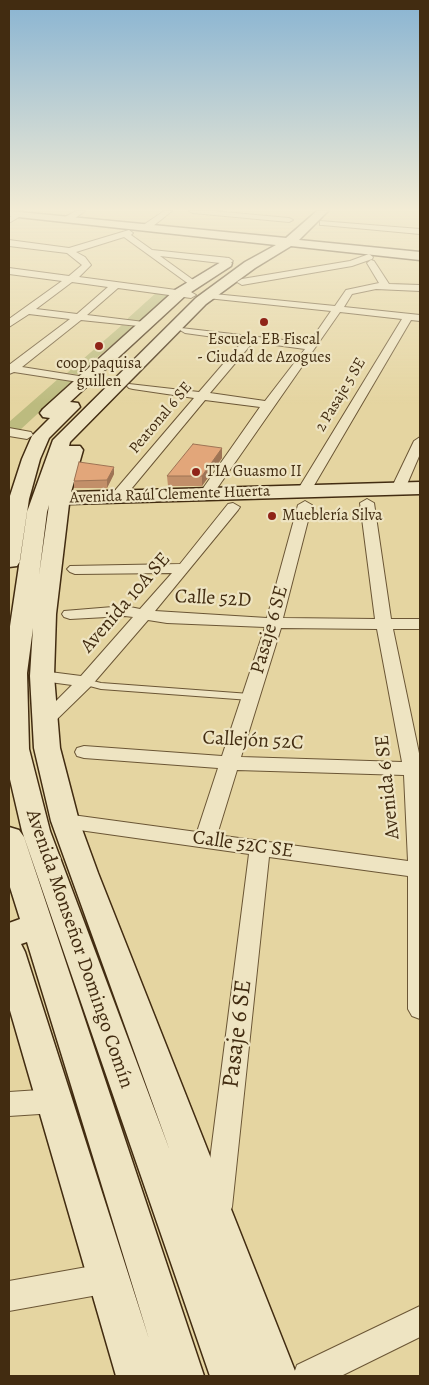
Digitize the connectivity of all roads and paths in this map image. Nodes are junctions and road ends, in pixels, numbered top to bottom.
1 (31, 276) edge
2 (75, 276) edge
3 (178, 276) edge
4 (215, 276) edge
5 (230, 276) edge
6 (248, 276) edge
7 (279, 276) edge
8 (379, 276) edge
9 (71, 279) junction
10 (242, 282) junction
11 (116, 285) junction
12 (385, 285) junction
13 (420, 288) edge
14 (198, 293) junction
15 (338, 309) junction
16 (27, 311) junction
17 (79, 317) junction
18 (414, 318) edge
19 (9, 324) edge
20 (144, 325) junction
21 (185, 330) junction
22 (250, 338) junction
23 (312, 347) junction
24 (10, 369) edge
25 (85, 380) junction
26 (132, 386) junction
27 (201, 396) junction
28 (75, 397) junction
29 (268, 405) junction
30 (9, 432) edge
31 (26, 434) junction
32 (420, 441) edge
33 (18, 451) dead end
34 (420, 488) edge
35 (398, 489) junction
36 (420, 492) edge
37 (206, 494) junction
38 (117, 497) junction
39 (304, 498) junction
40 (420, 502) edge
41 (367, 503) junction
42 (31, 504) edge
43 (232, 507) junction
44 (9, 561) edge
45 (184, 568) junction
46 (75, 569) dead end
47 (70, 614) dead end
48 (143, 615) junction
49 (274, 623) junction
50 (384, 624) junction
51 (420, 624) edge
52 (35, 656) junction
53 (85, 682) junction
54 (250, 697) junction
55 (45, 721) junction
56 (84, 752) dead end
57 (229, 763) junction
58 (417, 768) edge
59 (65, 821) junction
60 (9, 837) edge
61 (205, 840) junction
62 (260, 848) junction
63 (419, 870) edge
64 (94, 901) junction
65 (37, 924) edge
66 (9, 952) edge
67 (420, 1001) edge
68 (55, 1101) junction
69 (9, 1104) edge
70 (217, 1220) junction
71 (109, 1278) junction
72 (9, 1296) edge
73 (420, 1322) edge
74 (138, 1376) edge
75 (182, 1376) edge
76 (232, 1376) edge
77 (275, 1376) edge
78 (308, 1376) edge

1 - 9 street
2 - 9 street
3 - 14 street
4 - 14 main road, Avenida Monseñor Domingo Comín
5 - 14 main road, Avenida Monseñor Domingo Comín
6 - 10 main road, Avenida Monseñor Domingo Comín
7 - 10 street
8 - 12 street
9 - 11 street
9 - 16 street
10 - 14 main road, Avenida Monseñor Domingo Comín
11 - 14 street
11 - 17 street
12 - 13 street
12 - 15 street
14 - 15 street
14 - 20 main road, Avenida Monseñor Domingo Comín
14 - 21 main road, Avenida Monseñor Domingo Comín
14 - 28 main road, Avenida Monseñor Domingo Comín
14 - 42 main road, Avenida Monseñor Domingo Comín
15 - 18 street
15 - 23 street
16 - 17 street
16 - 19 street
17 - 20 street
17 - 24 street
18 - 39 street, 2 Pasaje 5 SE
20 - 25 main road, Avenida Monseñor Domingo Comín
21 - 22 street
21 - 26 main road, Avenida Monseñor Domingo Comín
22 - 23 street
22 - 27 street, Peatonal 6 SE
23 - 29 street
24 - 25 street
25 - 28 main road, Avenida Monseñor Domingo Comín
26 - 27 street
26 - 42 main road, Avenida Monseñor Domingo Comín
27 - 29 street
27 - 38 street, Peatonal 6 SE
28 - 31 main road, Avenida Monseñor Domingo Comín
28 - 42 main road, Avenida Monseñor Domingo Comín
29 - 37 street
30 - 31 street
31 - 33 main road, Avenida Monseñor Domingo Comín
32 - 35 street
34 - 35 main road, Avenida Raúl Clemente Huerta
35 - 39 main road, Avenida Raúl Clemente Huerta
36 - 42 lane
37 - 38 main road, Avenida Raúl Clemente Huerta
37 - 39 main road, Avenida Raúl Clemente Huerta
38 - 42 main road, Avenida Raúl Clemente Huerta
39 - 41 main road, Avenida Raúl Clemente Huerta
39 - 43 main road, Avenida Raúl Clemente Huerta
39 - 49 street, Pasaje 6 SE
40 - 41 main road, Avenida Raúl Clemente Huerta
41 - 50 street, Avenida 6 SE
42 - 43 main road, Avenida Raúl Clemente Huerta
42 - 44 main road, Avenida Monseñor Domingo Comín
42 - 52 main road, Avenida Monseñor Domingo Comín
43 - 45 street, Avenida 10A SE
45 - 46 street
45 - 48 street, Avenida 10A SE
47 - 48 street, Calle 52D
48 - 49 street, Calle 52D
48 - 53 street, Avenida 10A SE
49 - 50 street, Calle 52D
49 - 54 street, Pasaje 6 SE
50 - 51 street, Calle 52D
50 - 58 street, Avenida 6 SE
52 - 53 street
52 - 55 main road, Avenida Monseñor Domingo Comín
52 - 65 main road, Avenida Monseñor Domingo Comín
53 - 54 lane
53 - 55 street, Avenida 10A SE
54 - 57 street, Pasaje 6 SE
55 - 59 main road, Avenida Monseñor Domingo Comín
56 - 57 street, Callejón 52C
57 - 58 street, Callejón 52C
57 - 61 street, Pasaje 6 SE
58 - 63 street, Avenida 6 SE
59 - 61 street, Calle 52C SE
59 - 64 main road, Avenida Monseñor Domingo Comín
60 - 65 main road, Avenida Monseñor Domingo Comín
61 - 62 street, Calle 52C SE
62 - 63 street, Calle 52C SE
62 - 70 street, Pasaje 6 SE
63 - 67 street, Avenida 6 SE
64 - 65 main road
64 - 70 main road, Avenida Monseñor Domingo Comín
65 - 75 main road, Avenida Monseñor Domingo Comín
65 - 76 main road, Avenida Monseñor Domingo Comín
66 - 68 main road
68 - 69 street
68 - 71 main road
70 - 77 main road, Avenida Monseñor Domingo Comín
71 - 72 street
71 - 74 main road
73 - 78 street

